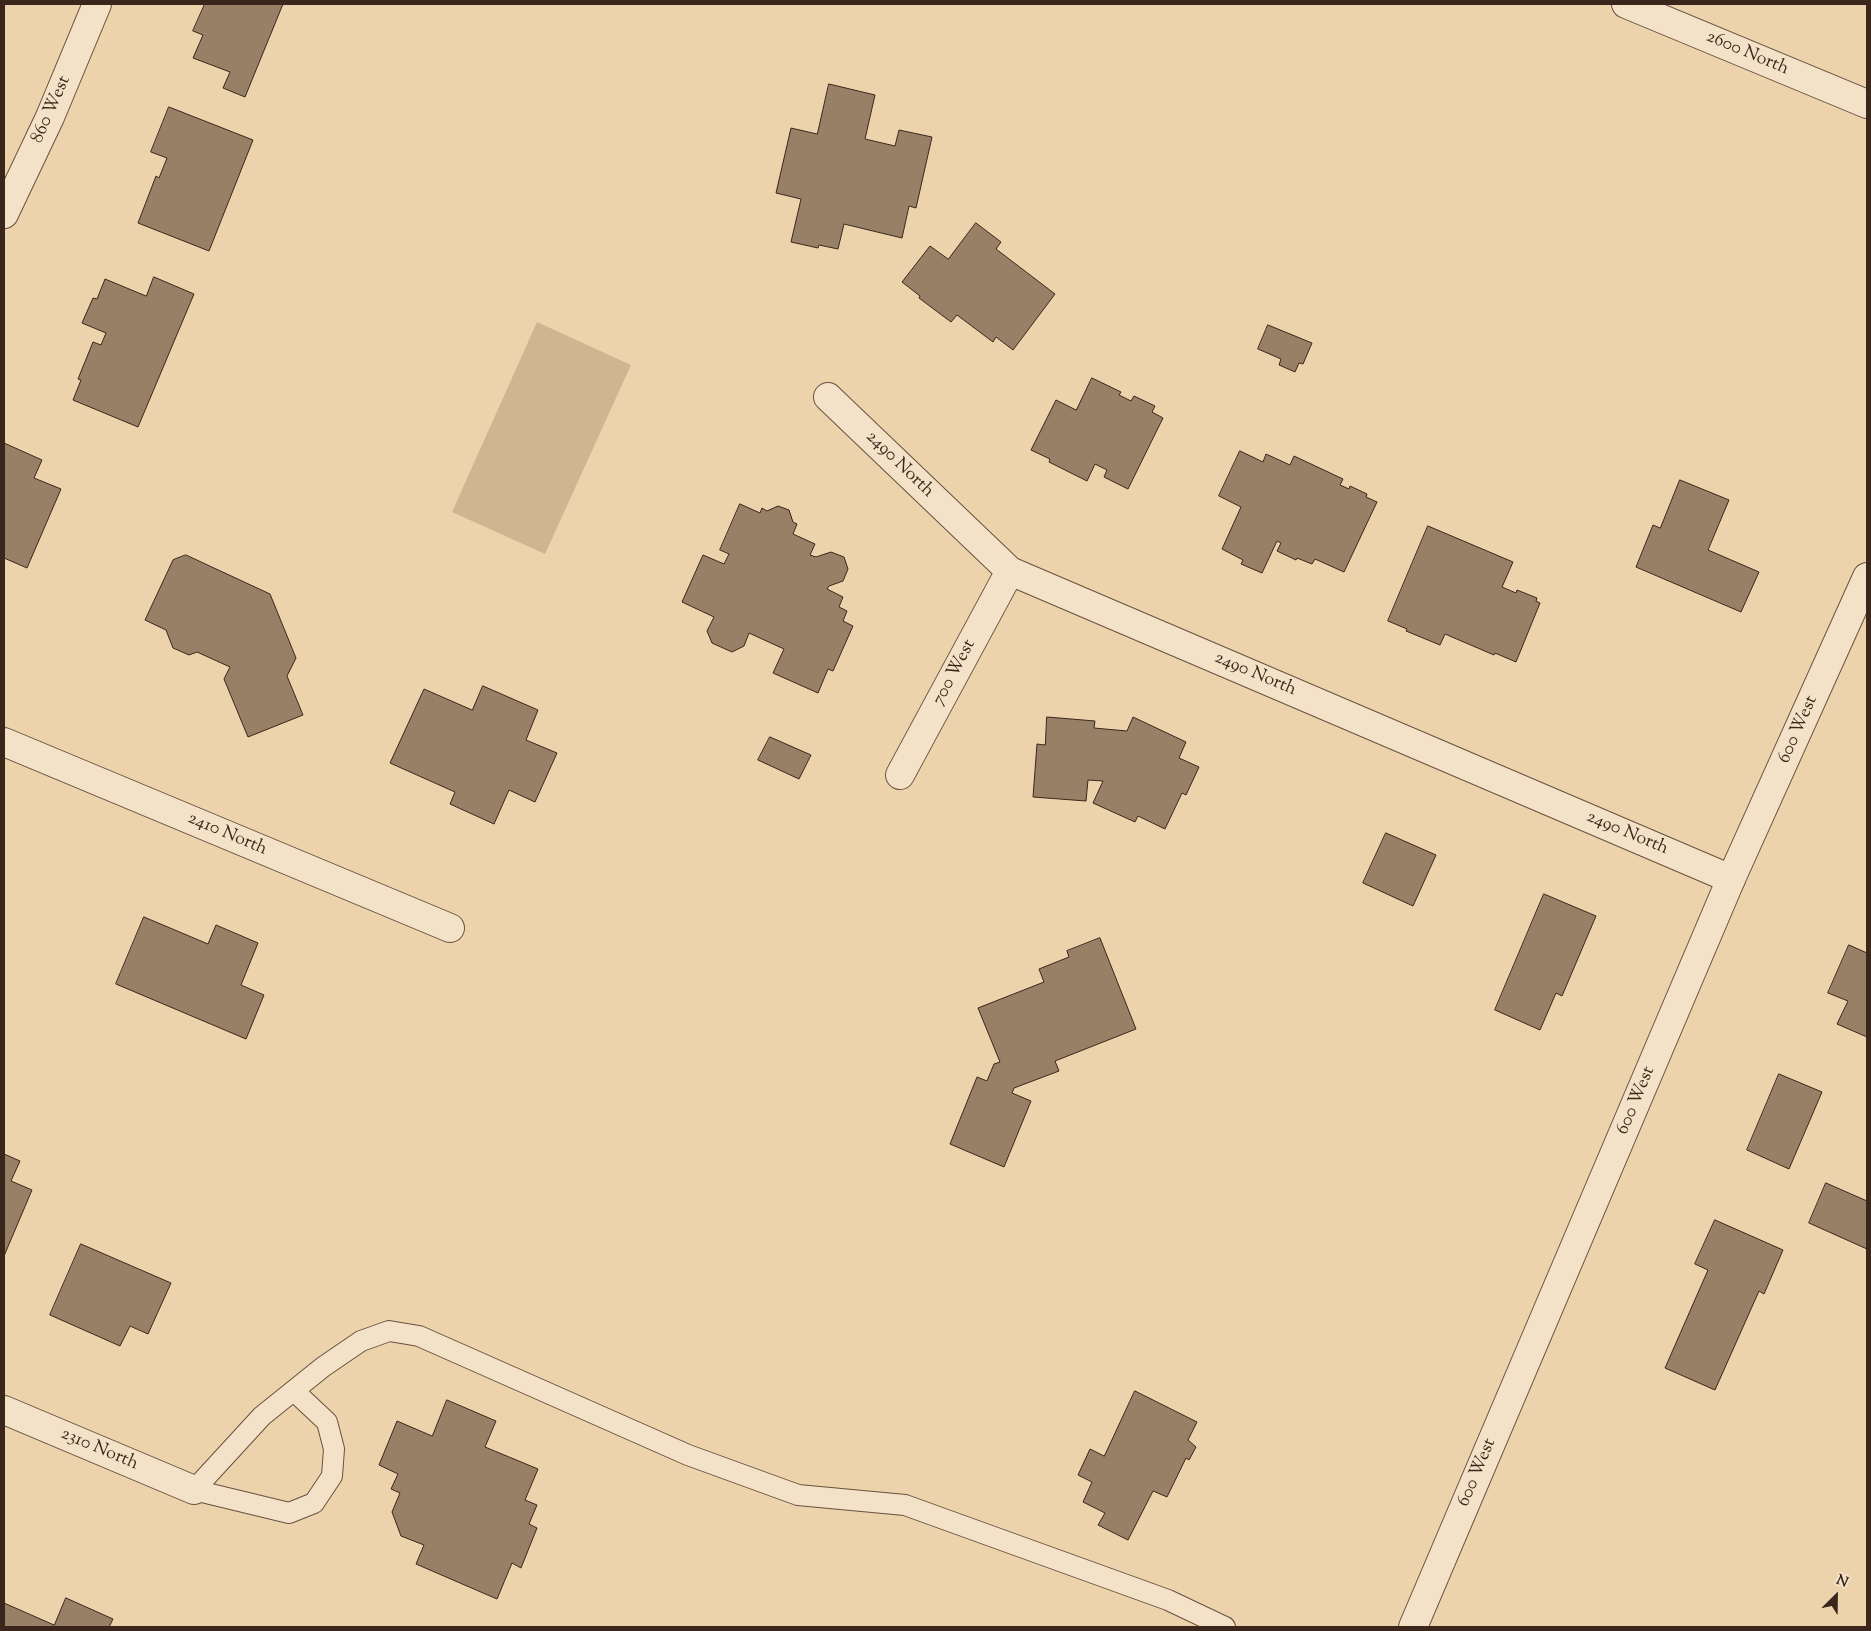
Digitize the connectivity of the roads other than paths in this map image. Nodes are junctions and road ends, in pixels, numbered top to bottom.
1 (97, 4) edge
2 (1626, 4) edge
3 (1867, 104) edge
4 (4, 214) edge
5 (828, 397) dead end
6 (1010, 571) junction
7 (1867, 577) edge
8 (4, 742) edge
9 (900, 775) dead end
10 (1732, 878) junction
11 (450, 928) dead end
12 (294, 1391) junction
13 (4, 1410) edge
14 (194, 1490) junction
15 (1225, 1627) edge
16 (1413, 1627) edge

1 - 4 street, 860 West
2 - 3 street, 2600 North
5 - 6 street, 2490 North
6 - 9 street, 700 West
6 - 10 street, 2490 North
7 - 10 street, 600 West
8 - 11 street, 2410 North
10 - 16 street, 600 West
12 - 14 lane
12 - 14 lane
12 - 15 lane
13 - 14 street, 2310 North

